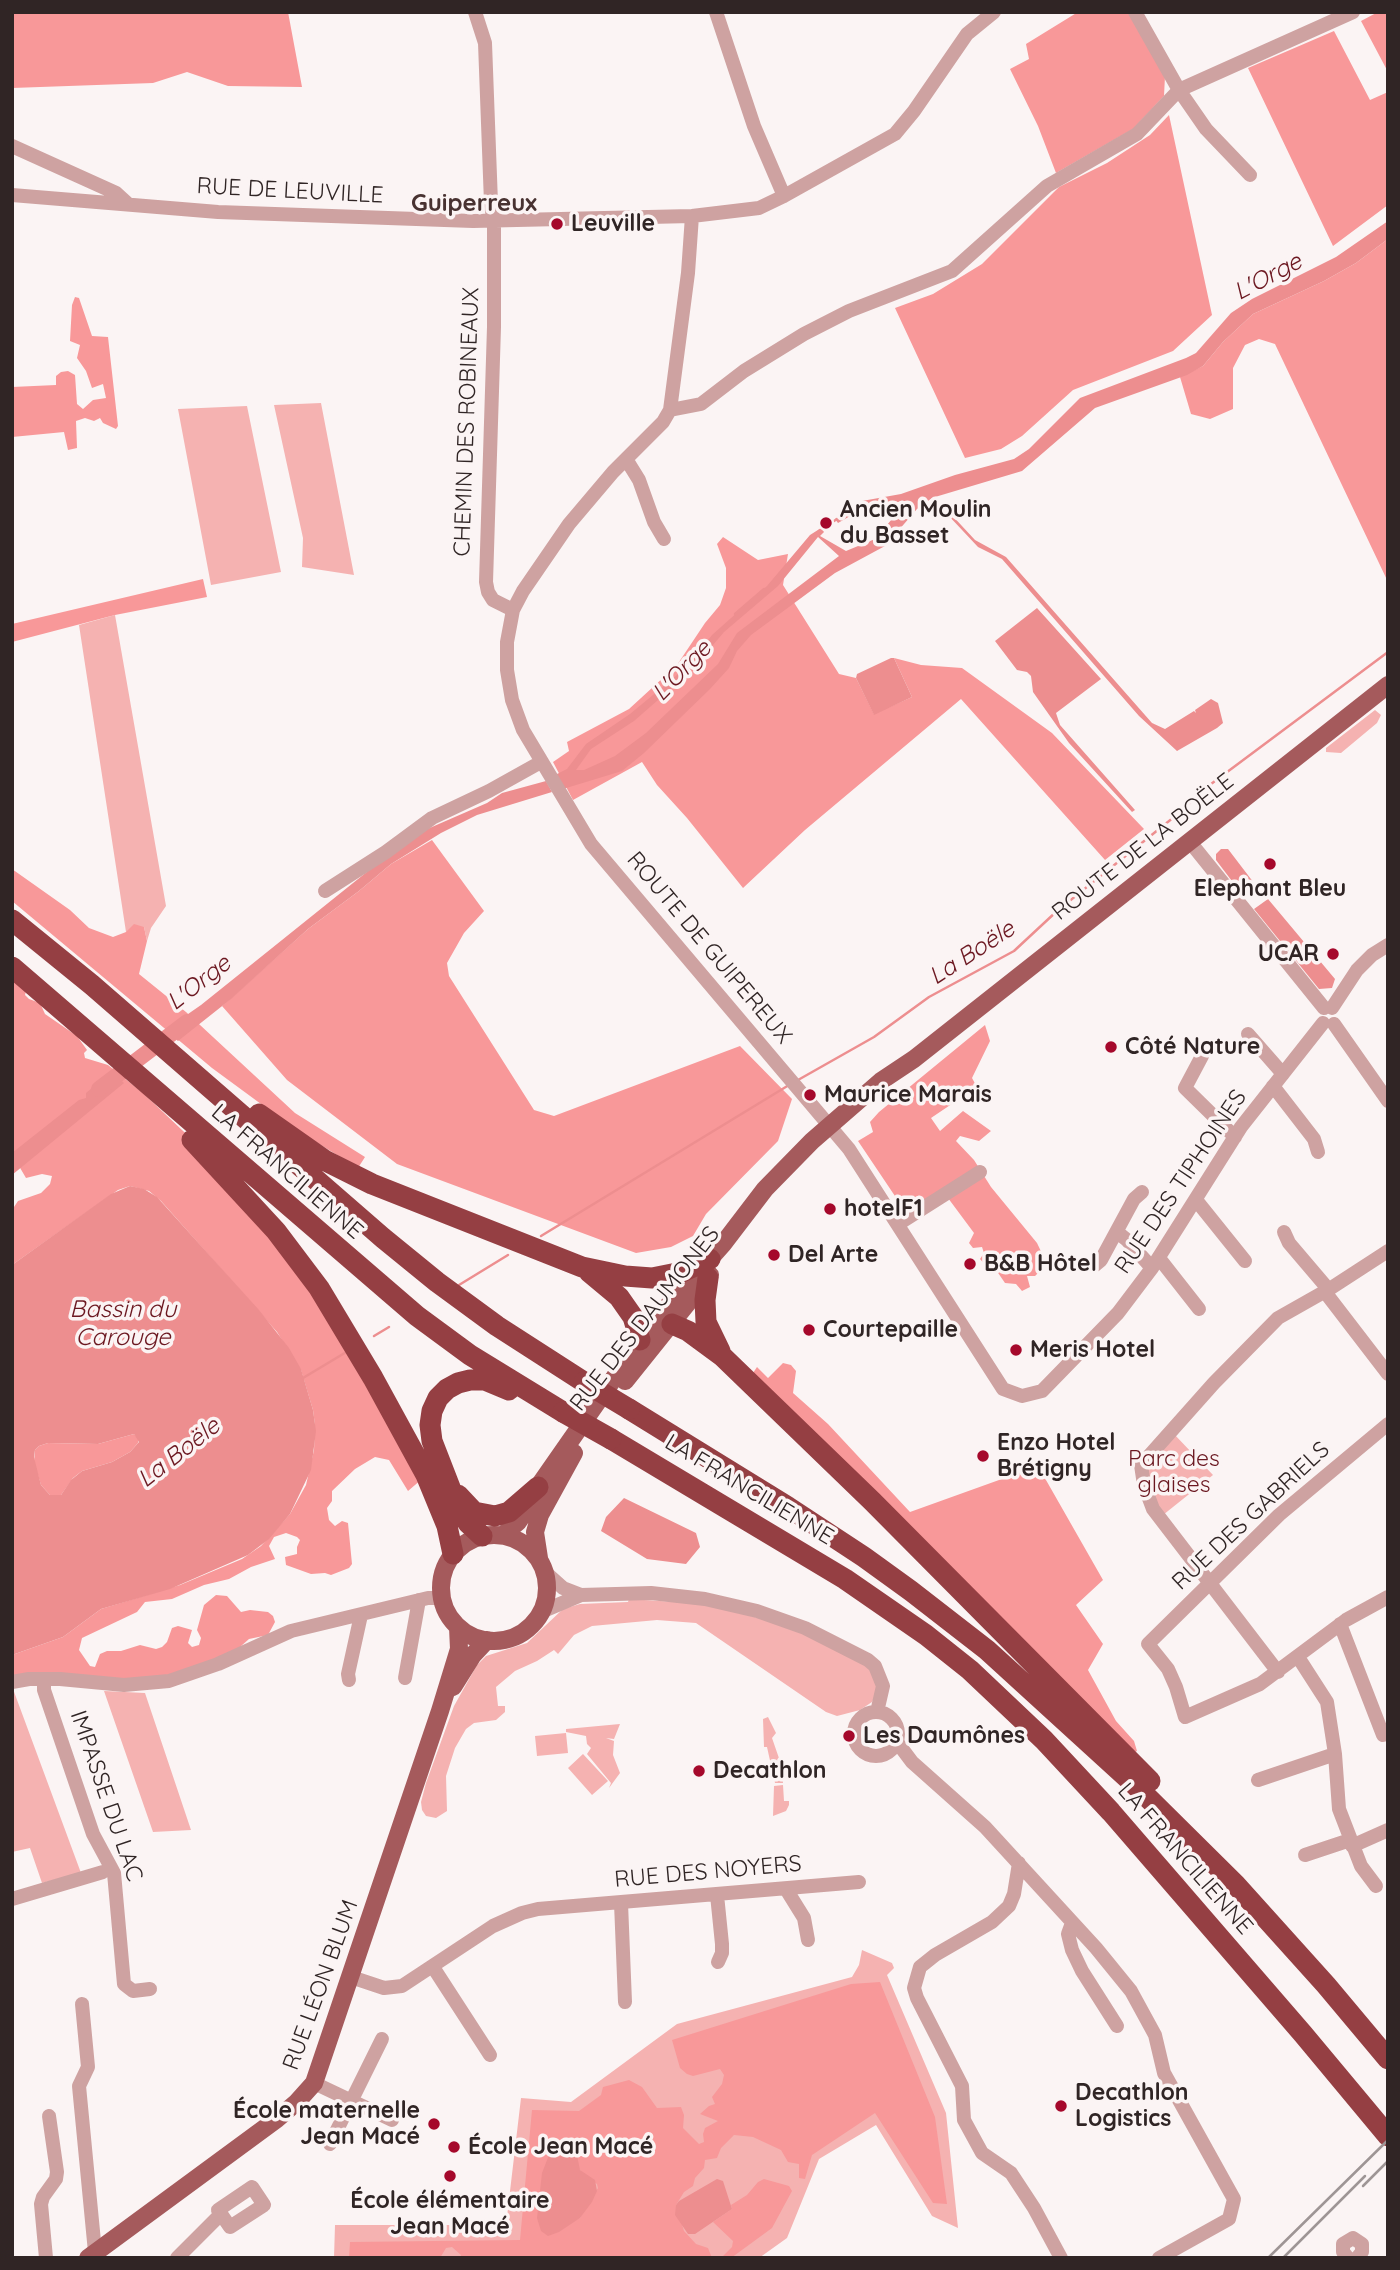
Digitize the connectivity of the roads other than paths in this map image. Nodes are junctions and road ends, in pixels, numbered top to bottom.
1 (475, 12) edge
2 (716, 12) edge
3 (994, 12) edge
4 (1135, 12) edge
5 (1353, 12) edge
6 (1179, 90) junction
7 (12, 146) edge
8 (1250, 175) dead end
9 (12, 195) edge
10 (784, 196) junction
11 (128, 204) junction
12 (692, 216) junction
13 (494, 221) junction
14 (670, 410) junction
15 (626, 460) junction
16 (664, 539) dead end
17 (513, 610) junction
18 (1388, 685) edge
19 (1388, 694) edge
20 (545, 769) junction
21 (1192, 845) junction
22 (325, 891) dead end
23 (12, 920) edge
24 (1388, 946) edge
25 (12, 967) edge
26 (1328, 1016) junction
27 (1248, 1034) dead end
28 (1202, 1056) dead end
29 (181, 1058) junction
30 (1283, 1074) junction
31 (142, 1080) junction
32 (1273, 1086) junction
33 (1185, 1088) junction
34 (1388, 1101) edge
35 (1186, 1106) dead end
36 (833, 1128) junction
37 (1235, 1137) junction
38 (1318, 1152) dead end
39 (980, 1172) dead end
40 (1142, 1192) dead end
41 (1196, 1200) junction
42 (898, 1224) junction
43 (1117, 1232) junction
44 (1284, 1232) dead end
45 (1388, 1251) edge
46 (1245, 1261) dead end
47 (1156, 1263) junction
48 (1095, 1265) dead end
49 (582, 1267) junction
50 (709, 1269) junction
51 (1327, 1291) junction
52 (1199, 1308) dead end
53 (651, 1337) junction
54 (722, 1356) junction
55 (1388, 1374) edge
56 (1003, 1389) joint
57 (555, 1407) junction
58 (1388, 1424) edge
59 (538, 1487) junction
60 (452, 1488) junction
61 (493, 1536) junction
62 (453, 1554) junction
63 (542, 1564) junction
64 (1211, 1583) junction
65 (433, 1595) junction
66 (581, 1595) junction
67 (1388, 1597) edge
68 (541, 1612) junction
69 (361, 1615) junction
70 (1340, 1624) junction
71 (458, 1627) junction
72 (487, 1640) junction
73 (1298, 1657) junction
74 (1278, 1672) junction
75 (405, 1678) dead end
76 (44, 1679) junction
77 (349, 1680) dead end
78 (12, 1682) edge
79 (440, 1711) junction
80 (877, 1712) junction
81 (1383, 1735) dead end
82 (897, 1742) junction
83 (1335, 1754) junction
84 (880, 1757) junction
85 (919, 1769) junction
86 (1258, 1780) dead end
87 (1388, 1830) edge
88 (1351, 1843) junction
89 (1305, 1855) dead end
90 (1019, 1863) junction
91 (103, 1872) dead end
92 (859, 1882) dead end
93 (1236, 1885) junction
94 (1376, 1886) dead end
95 (786, 1889) junction
96 (718, 1895) junction
97 (12, 1899) edge
98 (621, 1903) junction
99 (1072, 1923) junction
100 (808, 1941) dead end
101 (718, 1962) dead end
102 (433, 1967) junction
103 (351, 1977) junction
104 (150, 1989) dead end
105 (625, 2002) dead end
106 (82, 2004) dead end
107 (1117, 2026) dead end
108 (382, 2039) dead end
109 (490, 2055) dead end
110 (1388, 2059) edge
111 (314, 2083) junction
112 (351, 2101) junction
113 (48, 2116) dead end
114 (392, 2120) dead end
115 (1388, 2136) edge
116 (330, 2144) dead end
117 (221, 2214) dead end
118 (91, 2256) edge
119 (46, 2258) edge
120 (177, 2258) edge
121 (1061, 2258) edge
122 (1159, 2258) edge
123 (1348, 2258) edge
124 (1357, 2258) edge

1 - 13 street, CHEMIN DES ROBINEAUX
2 - 10 street
3 - 10 street, RUE DE LEUVILLE
4 - 6 street
5 - 6 street
6 - 8 street
6 - 14 street
7 - 11 street
9 - 11 street, RUE DE LEUVILLE
10 - 12 street, RUE DE LEUVILLE
11 - 13 street, RUE DE LEUVILLE
12 - 13 street, RUE DE LEUVILLE
12 - 14 street
13 - 17 street, CHEMIN DES ROBINEAUX
14 - 15 street
15 - 16 street
15 - 17 street
17 - 20 street, ROUTE DE GUIPEREUX
18 - 21 main road, ROUTE DE LA BOËLE
19 - 21 main road, ROUTE DE LA BOËLE
20 - 22 street
20 - 36 street, ROUTE DE GUIPEREUX
21 - 26 street
21 - 36 main road, ROUTE DE LA BOËLE
23 - 29 highway, LA FRANCILIENNE
24 - 26 street, RUE DES TIPHOINES
25 - 31 highway, LA FRANCILIENNE
26 - 30 street, RUE DES TIPHOINES
26 - 34 street
27 - 30 street
28 - 33 street
29 - 49 highway
29 - 93 highway, LA FRANCILIENNE, bridge
30 - 32 street, RUE DES TIPHOINES
31 - 57 highway, LA FRANCILIENNE
31 - 62 highway
32 - 37 street, RUE DES TIPHOINES
32 - 38 street
33 - 35 street
33 - 37 street
36 - 42 street, ROUTE DE GUIPEREUX
36 - 50 main road, RUE DES DAUMONES
37 - 41 street, RUE DES TIPHOINES
39 - 42 street
40 - 43 street
41 - 46 street
41 - 47 street, RUE DES TIPHOINES
42 - 56 street, ROUTE DE GUIPEREUX
43 - 47 street
43 - 48 street
44 - 51 street
45 - 51 street
47 - 52 street
47 - 56 street, RUE DES TIPHOINES
49 - 50 highway
49 - 53 highway
50 - 53 main road, RUE DES DAUMONES
50 - 54 highway
51 - 55 street
51 - 64 street
53 - 54 highway
53 - 59 main road, RUE DES DAUMONES
53 - 63 main road, RUE DES DAUMONES
54 - 93 highway
57 - 60 highway
57 - 115 highway, LA FRANCILIENNE, bridge
58 - 64 street, RUE DES GABRIELS
59 - 60 highway
59 - 61 main road, RUE DES DAUMONES
60 - 61 highway
61 - 62 main road
61 - 63 main road
62 - 65 main road
63 - 66 street
63 - 68 main road
64 - 74 street
64 - 74 street, RUE DES GABRIELS
65 - 69 street
65 - 71 main road
65 - 75 street
66 - 68 street
66 - 80 street
67 - 70 street
68 - 72 main road
69 - 76 street
69 - 77 street
70 - 73 street
70 - 81 street
71 - 72 main road
71 - 79 main road, RUE LÉON BLUM
72 - 79 main road, RUE LÉON BLUM
73 - 74 street
73 - 83 street
76 - 78 street
76 - 104 street, IMPASSE DU LAC
79 - 103 main road, RUE LÉON BLUM
80 - 82 street
80 - 84 street
82 - 84 street
82 - 85 street
83 - 86 street
83 - 88 street
84 - 85 street
85 - 90 street
87 - 88 street
88 - 89 street
88 - 94 street
90 - 99 street
90 - 121 street
91 - 97 street
92 - 95 street, RUE DES NOYERS
93 - 110 highway, LA FRANCILIENNE
95 - 96 street, RUE DES NOYERS
95 - 100 street
96 - 98 street, RUE DES NOYERS
96 - 101 street
98 - 102 street, RUE DES NOYERS
98 - 105 street
99 - 107 street
99 - 122 street
102 - 103 street, RUE DES NOYERS
102 - 109 street
103 - 111 main road, RUE LÉON BLUM
106 - 118 street
108 - 112 street
111 - 112 street
111 - 118 main road, RUE LÉON BLUM
112 - 114 street
112 - 116 street
113 - 119 street
117 - 120 street
123 - 124 street

